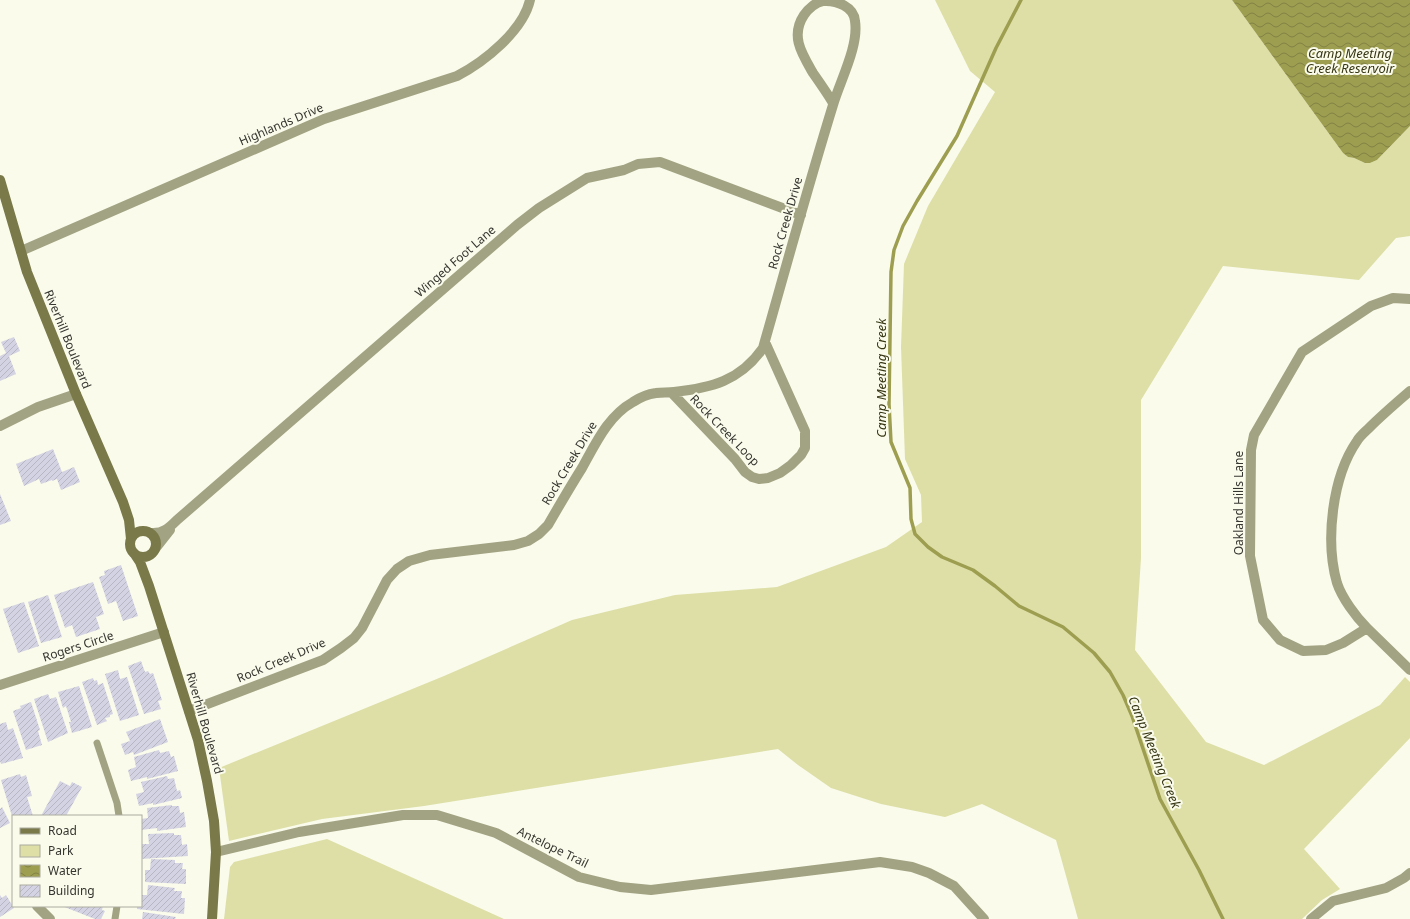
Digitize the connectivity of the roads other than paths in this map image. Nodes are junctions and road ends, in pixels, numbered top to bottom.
1 (530, 0) edge
2 (833, 103) junction
3 (0, 180) edge
4 (801, 215) junction
5 (21, 251) junction
6 (1410, 299) edge
7 (765, 342) junction
8 (1410, 391) edge
9 (672, 393) junction
10 (76, 394) junction
11 (0, 426) edge
12 (123, 502) junction
13 (177, 520) junction
14 (148, 532) junction
15 (131, 538) junction
16 (153, 551) junction
17 (134, 553) junction
18 (149, 586) junction
19 (1367, 628) junction
20 (164, 632) junction
21 (1410, 670) edge
22 (0, 685) edge
23 (189, 711) junction
24 (97, 743) dead end
25 (119, 815) edge
26 (216, 852) junction
27 (1410, 873) edge
28 (38, 907) edge
29 (117, 907) edge
30 (50, 919) edge
31 (115, 919) edge
32 (212, 919) edge
33 (984, 919) edge
34 (1311, 919) edge

1 - 5 street, Highlands Drive
2 - 2 street, Rock Creek Drive
2 - 4 street, Rock Creek Drive
3 - 5 street, Riverhill Boulevard
4 - 7 street, Rock Creek Drive
4 - 13 street, Winged Foot Lane
5 - 10 street, Riverhill Boulevard
6 - 19 street, Oakland Hills Lane
7 - 9 street, Rock Creek Drive
7 - 9 street, Rock Creek Loop
8 - 19 street
9 - 23 street, Rock Creek Drive
10 - 11 street
10 - 12 street, Riverhill Boulevard
12 - 14 street, Riverhill Boulevard
12 - 15 street, Riverhill Boulevard
13 - 14 street, Winged Foot Lane
13 - 16 street, Winged Foot Lane
14 - 15 street
14 - 16 street, Riverhill Boulevard
15 - 17 street, Riverhill Boulevard
16 - 17 street
16 - 18 street, Riverhill Boulevard
17 - 18 street, Riverhill Boulevard
18 - 20 street, Riverhill Boulevard
19 - 21 street
20 - 22 street, Rogers Circle
20 - 23 street, Riverhill Boulevard
23 - 26 street, Riverhill Boulevard
24 - 25 lane
26 - 32 street, Riverhill Boulevard
26 - 33 street, Antelope Trail
27 - 34 street
28 - 30 street
29 - 31 lane

